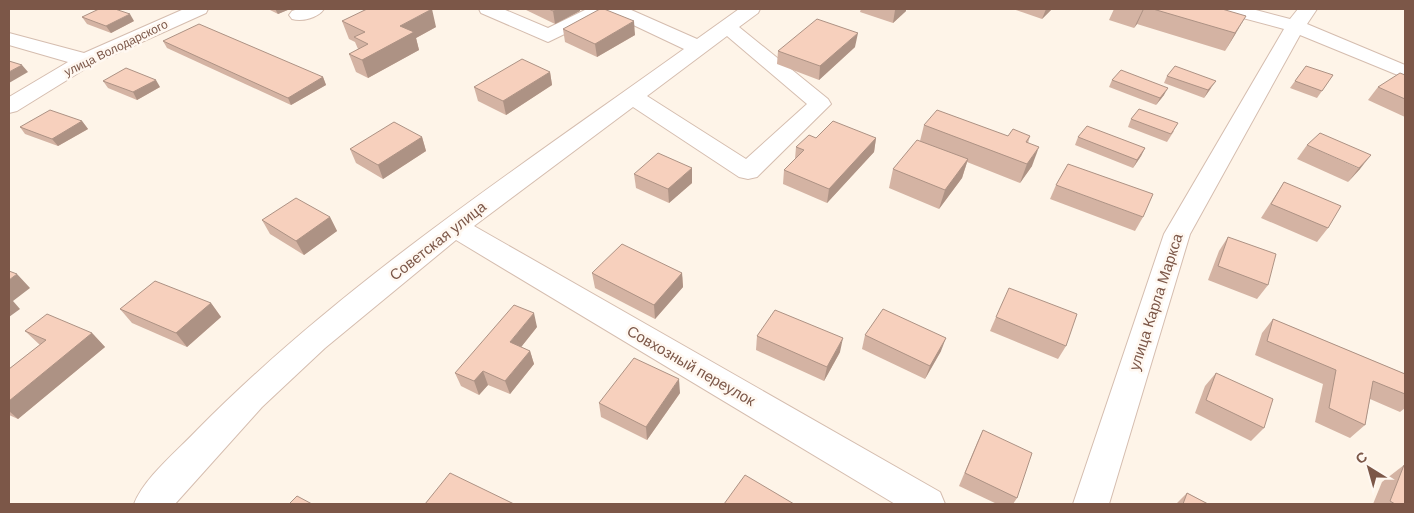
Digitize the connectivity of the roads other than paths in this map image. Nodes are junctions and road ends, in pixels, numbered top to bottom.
1 (199, 9) edge
2 (488, 9) edge
3 (601, 9) edge
4 (614, 9) edge
5 (751, 9) edge
6 (1230, 9) edge
7 (1302, 17) edge
8 (726, 26) junction
9 (9, 39) edge
10 (697, 47) junction
11 (86, 60) junction
12 (1405, 72) edge
13 (632, 96) junction
14 (9, 106) edge
15 (455, 227) junction
16 (152, 504) edge
17 (926, 504) edge
18 (1091, 504) edge

1 - 11 street, улица Володарского
2 - 3 street
4 - 10 street
5 - 8 street, Советская улица
6 - 7 street
7 - 12 street
7 - 18 street, улица Карла Маркса
8 - 10 street, Советская улица
8 - 13 street
9 - 11 street
10 - 13 street, Советская улица
11 - 14 street, улица Володарского
13 - 15 street, Советская улица
15 - 16 street, Советская улица
15 - 17 street, Совхозный переулок

